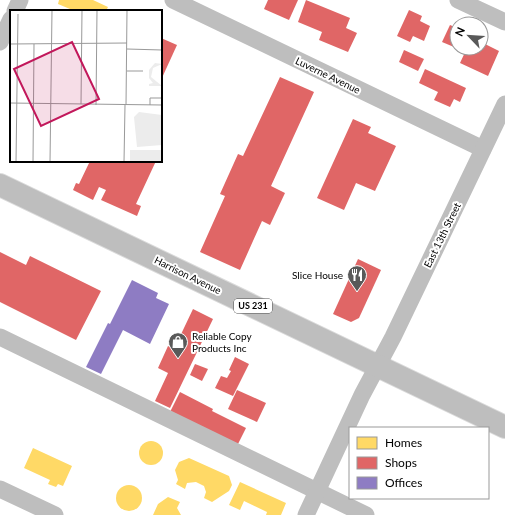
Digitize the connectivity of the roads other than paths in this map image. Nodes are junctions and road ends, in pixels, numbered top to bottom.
1 (20, 0) edge
2 (173, 0) edge
3 (458, 0) edge
4 (15, 10) edge
5 (10, 21) edge
6 (505, 22) edge
7 (0, 42) edge
8 (505, 104) edge
9 (483, 149) junction
10 (0, 185) edge
11 (0, 337) edge
12 (377, 366) junction
13 (505, 427) edge
14 (0, 489) edge
15 (317, 492) junction
16 (55, 515) edge
17 (306, 515) edge
18 (366, 515) edge

1 - 4 street
2 - 9 street, Luverne Avenue
3 - 6 street
5 - 7 street
8 - 9 street, East 13th Street
9 - 12 street, East 13th Street
10 - 12 main road, Harrison Avenue / US 231
11 - 15 street
12 - 13 main road, Harrison Avenue / US 231
12 - 15 street, East 13th Street
14 - 16 street
15 - 17 street, East 13th Street
15 - 18 street

